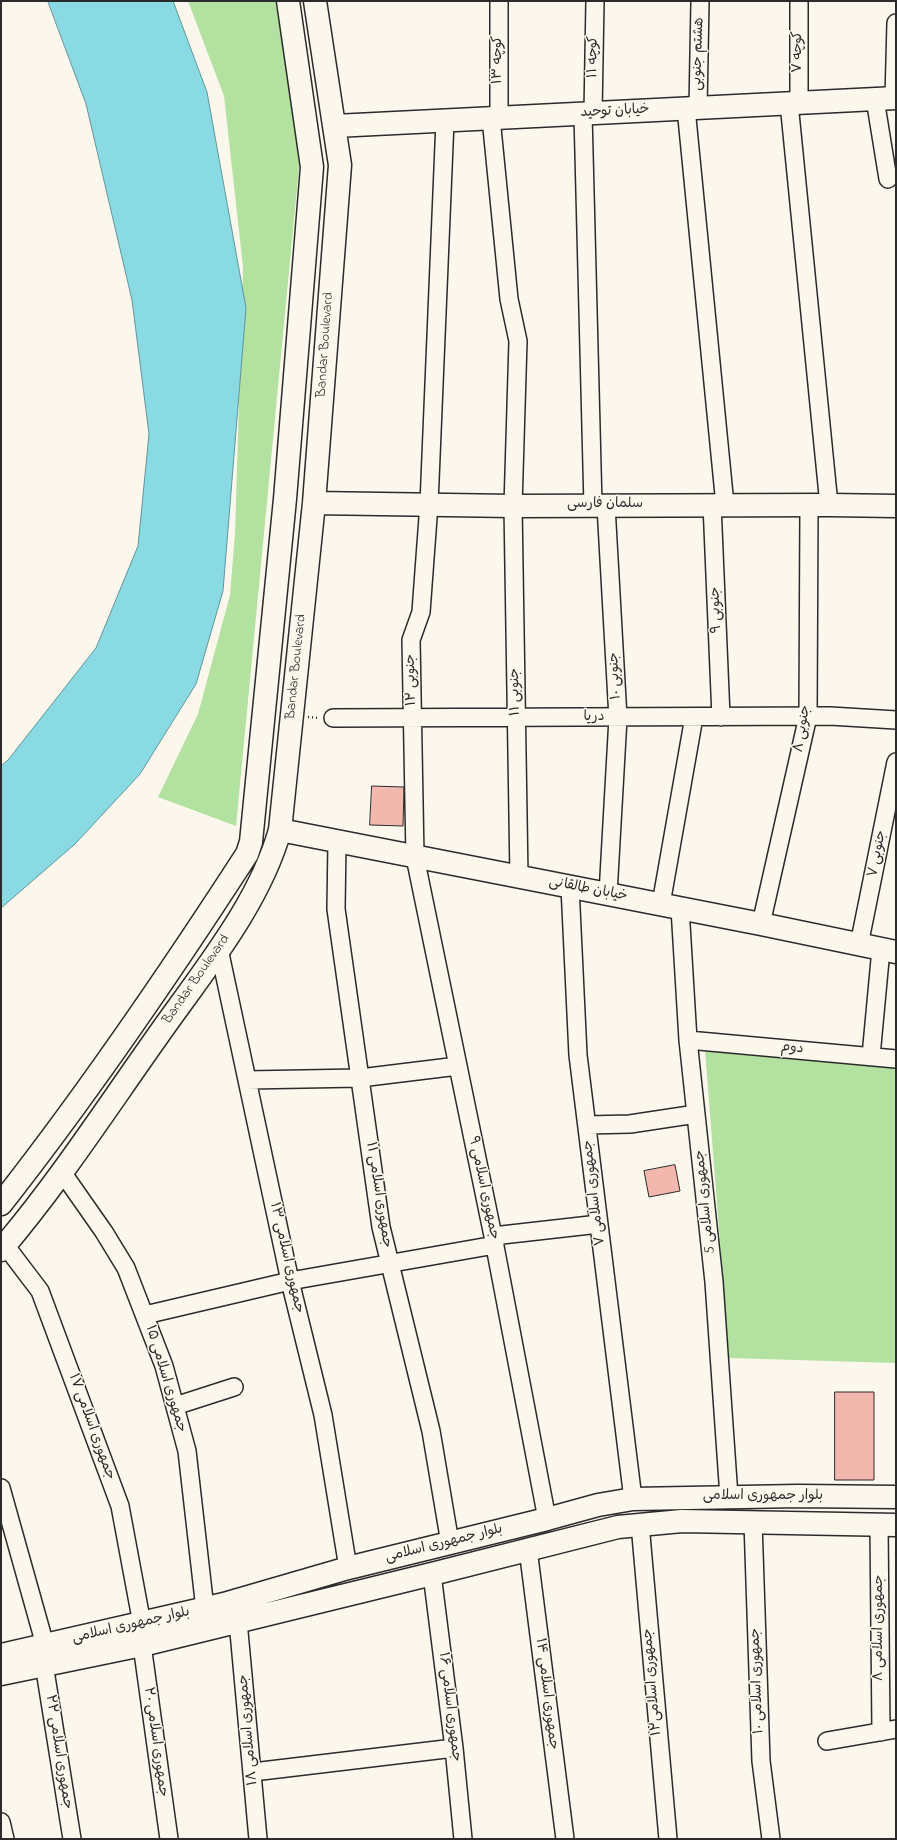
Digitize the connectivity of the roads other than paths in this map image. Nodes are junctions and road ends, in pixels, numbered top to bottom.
1 (288, 1) edge
2 (315, 1) edge
3 (499, 1) edge
4 (595, 1) edge
5 (700, 1) edge
6 (800, 1) edge
7 (896, 23) edge
8 (888, 98) edge
9 (794, 103) junction
10 (692, 108) junction
11 (588, 114) junction
12 (495, 118) junction
13 (445, 121) junction
14 (335, 126) junction
15 (888, 179) dead end
16 (294, 388) junction
17 (323, 390) junction
18 (314, 503) junction
19 (429, 504) junction
20 (719, 504) junction
21 (819, 505) junction
22 (513, 506) junction
23 (600, 506) junction
24 (896, 506) edge
25 (808, 716) junction
26 (412, 717) junction
27 (694, 717) junction
28 (721, 717) junction
29 (333, 718) road end
30 (516, 718) junction
31 (618, 718) junction
32 (896, 720) edge
33 (896, 762) edge
34 (280, 830) junction
35 (337, 842) junction
36 (415, 857) junction
37 (519, 877) junction
38 (570, 887) junction
39 (608, 894) junction
40 (671, 906) junction
41 (761, 924) junction
42 (859, 945) junction
43 (219, 949) junction
44 (888, 950) edge
45 (688, 1040) junction
46 (871, 1056) junction
47 (896, 1058) edge
48 (458, 1066) junction
49 (360, 1078) junction
50 (247, 1080) junction
51 (696, 1114) junction
52 (587, 1124) junction
53 (62, 1172) junction
54 (1, 1204) edge
55 (599, 1224) junction
56 (494, 1240) junction
57 (3, 1247) edge
58 (390, 1264) junction
59 (290, 1281) junction
60 (145, 1316) junction
61 (234, 1387) dead end
62 (175, 1406) junction
63 (1, 1488) edge
64 (729, 1497) junction
65 (896, 1497) edge
66 (633, 1499) junction
67 (547, 1520) junction
68 (753, 1522) junction
69 (640, 1524) junction
70 (888, 1525) edge
71 (450, 1543) junction
72 (528, 1549) junction
73 (348, 1568) junction
74 (432, 1574) junction
75 (204, 1609) junction
76 (238, 1621) junction
77 (142, 1624) junction
78 (142, 1645) junction
79 (44, 1654) junction
80 (1, 1655) edge
81 (1, 1674) edge
82 (888, 1731) edge
83 (827, 1741) dead end
84 (454, 1748) junction
85 (253, 1772) junction
86 (1, 1822) edge
87 (5, 1839) edge
88 (72, 1839) edge
89 (169, 1839) edge
90 (258, 1839) edge
91 (463, 1839) edge
92 (565, 1839) edge
93 (668, 1839) edge
94 (771, 1839) edge

1 - 16 main road, Bandar Boulevard
2 - 14 main road, Bandar Boulevard
3 - 12 street, کوچه ۱۳
4 - 11 street, کوچه ۱۱
5 - 10 street, هشتم جنوبی
6 - 9 street, کوچه ۷
7 - 8 street
8 - 9 main road, خیابان توحید
8 - 15 street
9 - 10 main road, خیابان توحید
9 - 21 street, کوچه ۷
10 - 11 main road, خیابان توحید
10 - 20 street, هشتم جنوبی
11 - 12 main road, خیابان توحید
11 - 23 street, کوچه ۱۱
12 - 13 main road, خیابان توحید
12 - 22 street, کوچه ۱۳
13 - 14 main road, خیابان توحید
13 - 19 street, ۱۲ جنوبی
14 - 17 main road, Bandar Boulevard
16 - 17 main road
16 - 54 main road, Bandar Boulevard
17 - 18 main road, Bandar Boulevard
18 - 19 main road, سلمان فارسی
18 - 34 main road, Bandar Boulevard
19 - 22 main road, سلمان فارسی
19 - 26 street, ۱۲ جنوبی
20 - 21 main road, سلمان فارسی
20 - 23 main road, سلمان فارسی
20 - 28 street, ۹ جنوبی
21 - 24 main road, سلمان فارسی
21 - 25 street, ۸ جنوبی
22 - 23 main road, سلمان فارسی
22 - 30 street, ۱۱ جنوبی
23 - 31 street, ۱۰ جنوبی
25 - 28 street, دریا
25 - 32 street, دریا
25 - 41 street, ۸ جنوبی
26 - 29 street, دریا
26 - 30 street, دریا
26 - 36 street, ۱۲ جنوبی
27 - 28 street, دریا
27 - 31 street, دریا
27 - 40 street
30 - 31 street, دریا
30 - 37 street, ۱۱ جنوبی
31 - 39 street, ۱۰ جنوبی
33 - 42 street, ۷ جنوبی
34 - 35 main road, خیابان طالقانی
34 - 43 main road, Bandar Boulevard
35 - 36 main road, خیابان طالقانی
35 - 49 street, جمهوری اسلامی ۱۱
36 - 37 main road, خیابان طالقانی
36 - 48 street, جمهوری اسلامی ۹
37 - 38 main road, خیابان طالقانی
38 - 39 main road, خیابان طالقانی
38 - 52 street, جمهوری اسلامی ۷
39 - 40 main road, خیابان طالقانی
40 - 41 main road, خیابان طالقانی
40 - 45 street, جمهوری اسلامی 5
41 - 42 main road, خیابان طالقانی
42 - 44 main road, خیابان طالقانی
43 - 50 street, جمهوری اسلامی ۱۳
43 - 53 main road, Bandar Boulevard
44 - 46 street
45 - 46 street, دوم
45 - 51 street, جمهوری اسلامی 5
46 - 47 street, دوم
48 - 49 street
48 - 56 street, جمهوری اسلامی ۹
49 - 50 street
49 - 58 street, جمهوری اسلامی ۱۱
50 - 59 street, جمهوری اسلامی ۱۳
51 - 52 street
51 - 64 street, جمهوری اسلامی 5
52 - 55 street, جمهوری اسلامی ۷
53 - 57 main road, Bandar Boulevard
53 - 60 street, جمهوری اسلامی ۱۵
55 - 56 street
55 - 66 street, جمهوری اسلامی ۷
56 - 58 street
56 - 67 street, جمهوری اسلامی ۹
57 - 77 street, جمهوری اسلامی ۱۷
58 - 59 street
58 - 71 street, جمهوری اسلامی ۱۱
59 - 60 street
59 - 73 street, جمهوری اسلامی ۱۳
60 - 62 street, جمهوری اسلامی ۱۵
61 - 62 street
62 - 75 street, جمهوری اسلامی ۱۵
63 - 79 street, جمهوری اسلامی ۲۲
64 - 65 main road, بلوار جمهوری اسلامی
64 - 66 main road, بلوار جمهوری اسلامی
66 - 67 main road, بلوار جمهوری اسلامی
67 - 71 main road, بلوار جمهوری اسلامی
68 - 69 main road, بلوار جمهوری اسلامی
68 - 70 main road, بلوار جمهوری اسلامی
68 - 94 street, جمهوری اسلامی ۱۰
69 - 72 main road, بلوار جمهوری اسلامی
69 - 93 street, جمهوری اسلامی۱۲
70 - 82 street, جمهوری اسلامی ۸
71 - 73 main road, بلوار جمهوری اسلامی
72 - 74 main road, بلوار جمهوری اسلامی
72 - 92 street, جمهوری اسلامی ۱۴
73 - 75 main road, بلوار جمهوری اسلامی
74 - 76 main road, بلوار جمهوری اسلامی
74 - 84 street, جمهوری اسلامی ۱۶
75 - 77 main road, بلوار جمهوری اسلامی
76 - 78 main road, بلوار جمهوری اسلامی
76 - 85 street, جمهوری اسلامی ۱۸
77 - 79 main road, بلوار جمهوری اسلامی
78 - 79 main road, بلوار جمهوری اسلامی
78 - 89 street, جمهوری اسلامی ۲۰
79 - 80 main road, بلوار جمهوری اسلامی
79 - 81 main road, بلوار جمهوری اسلامی
79 - 88 street, جمهوری اسلامی ۲۲
82 - 83 street
84 - 85 street
84 - 91 street, جمهوری اسلامی ۱۶
85 - 90 street, جمهوری اسلامی ۱۸
86 - 87 street

